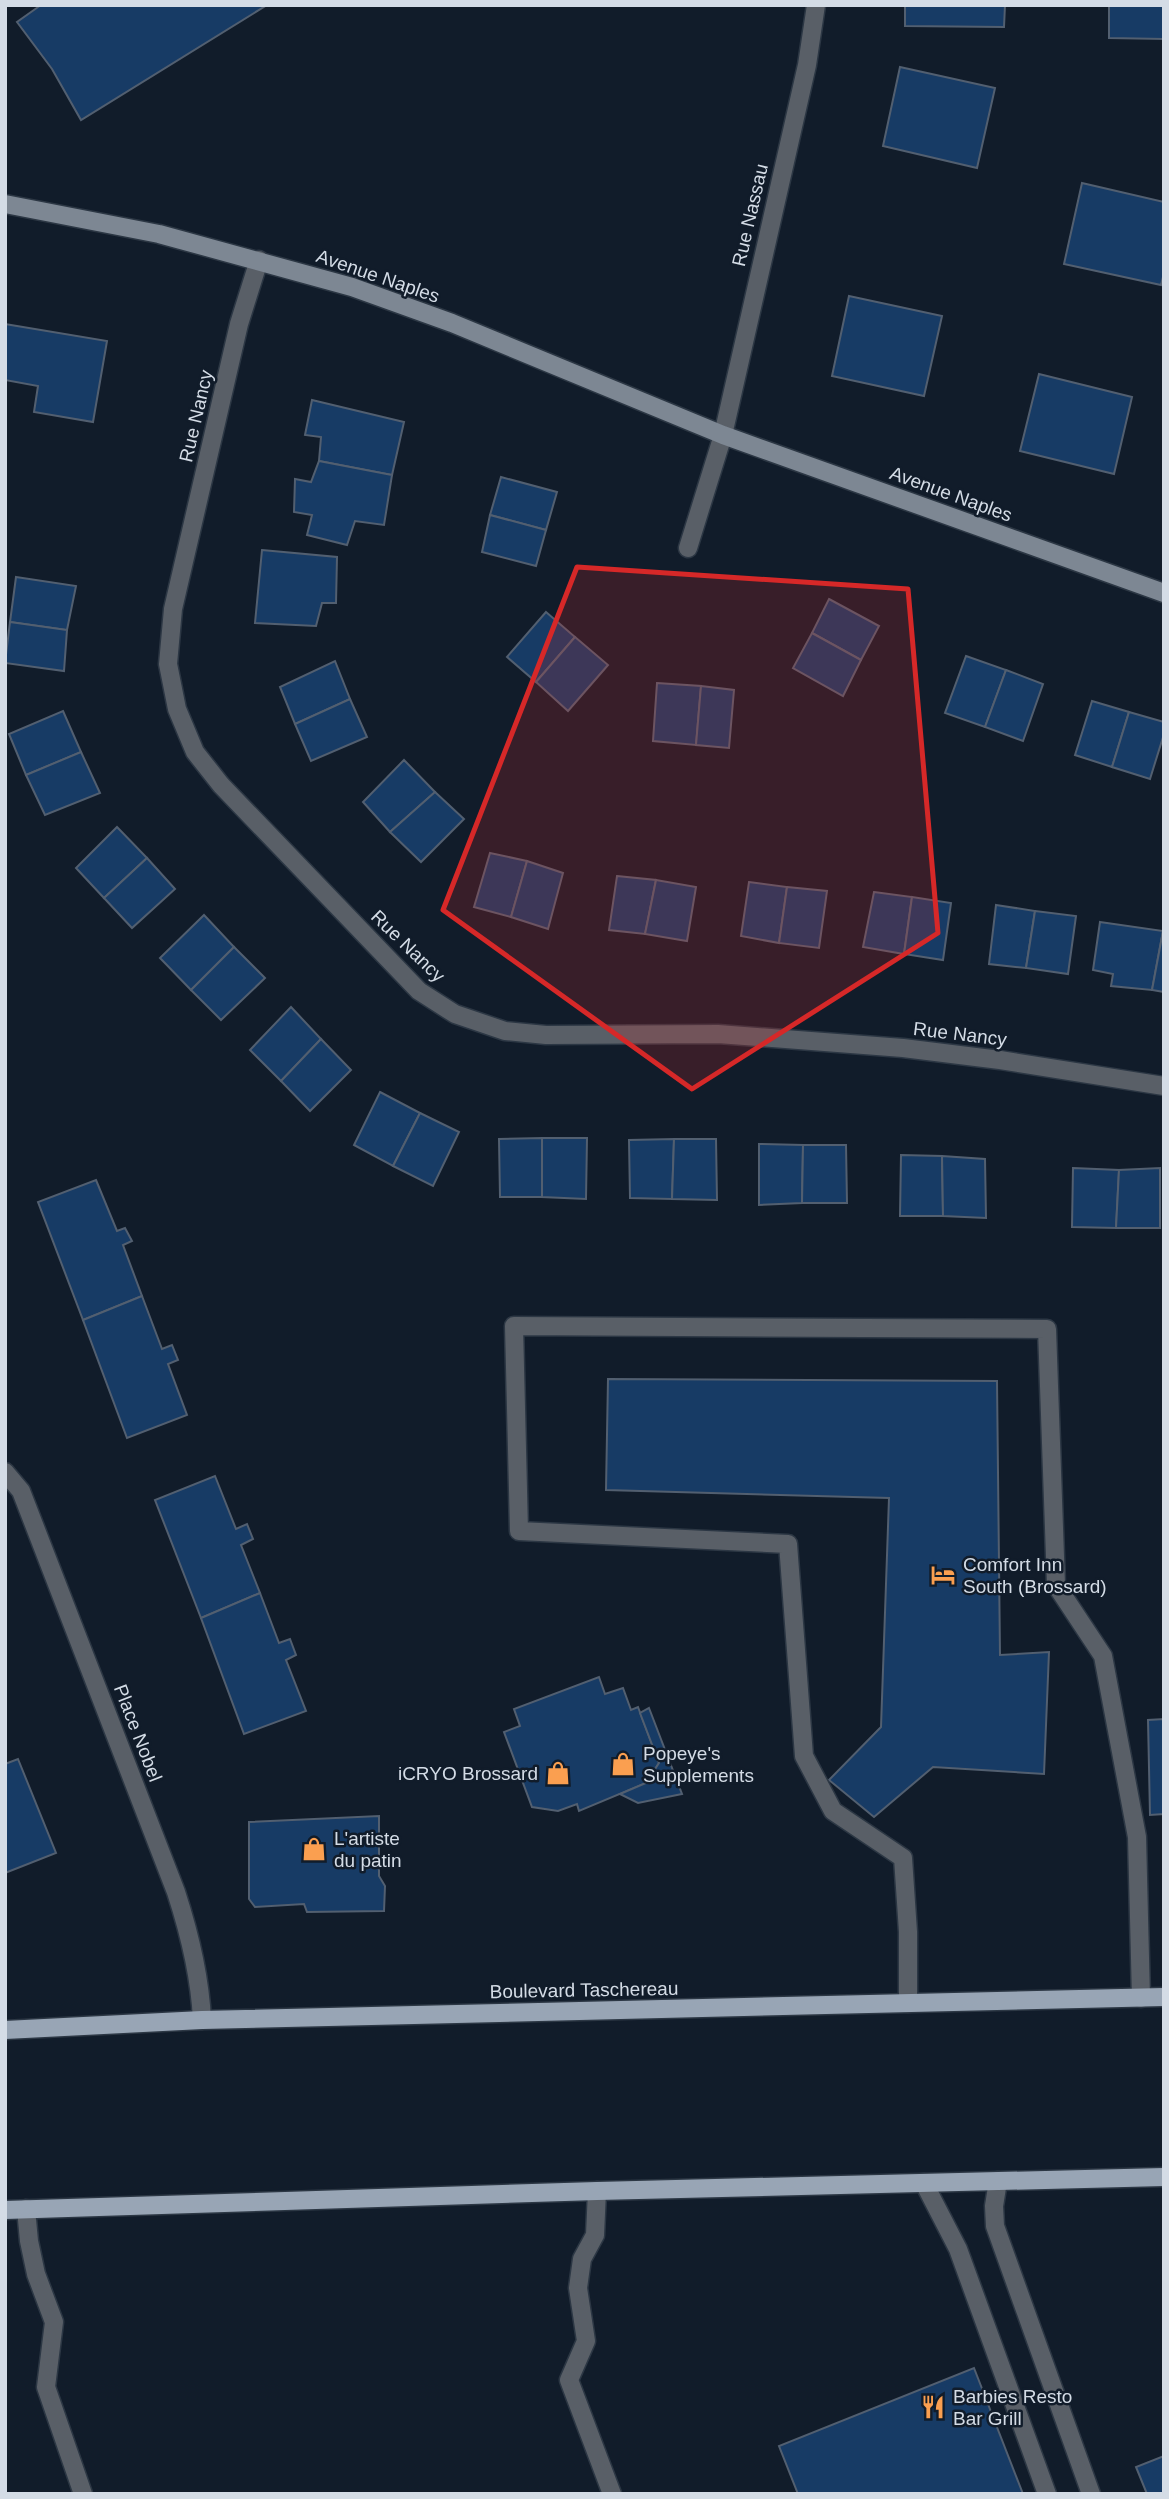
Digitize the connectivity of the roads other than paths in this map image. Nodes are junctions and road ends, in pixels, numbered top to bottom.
1 (817, 5) edge
2 (5, 204) edge
3 (259, 260) junction
4 (723, 435) junction
5 (688, 548) dead end
6 (1164, 593) edge
7 (1164, 1086) edge
8 (5, 1472) edge
9 (1164, 1997) edge
10 (1141, 1998) junction
11 (908, 2003) junction
12 (202, 2020) junction
13 (5, 2030) edge
14 (1164, 2177) edge
15 (998, 2181) junction
16 (924, 2183) junction
17 (597, 2191) junction
18 (26, 2209) junction
19 (5, 2210) edge
20 (83, 2494) edge
21 (612, 2494) edge
22 (1047, 2494) edge
23 (1091, 2494) edge

1 - 4 street, Rue Nassau
2 - 3 street, Avenue Naples
3 - 4 street, Avenue Naples
3 - 7 street, Rue Nancy
4 - 5 street
4 - 6 street, Avenue Naples
8 - 12 street, Place Nobel
9 - 10 main road, Boulevard Taschereau
10 - 11 main road, Boulevard Taschereau
10 - 11 street
11 - 12 main road, Boulevard Taschereau
12 - 13 main road, Boulevard Taschereau
14 - 15 main road
15 - 16 main road
15 - 23 street
16 - 17 main road
16 - 22 street
17 - 18 main road
17 - 21 street
18 - 19 main road
18 - 20 street

